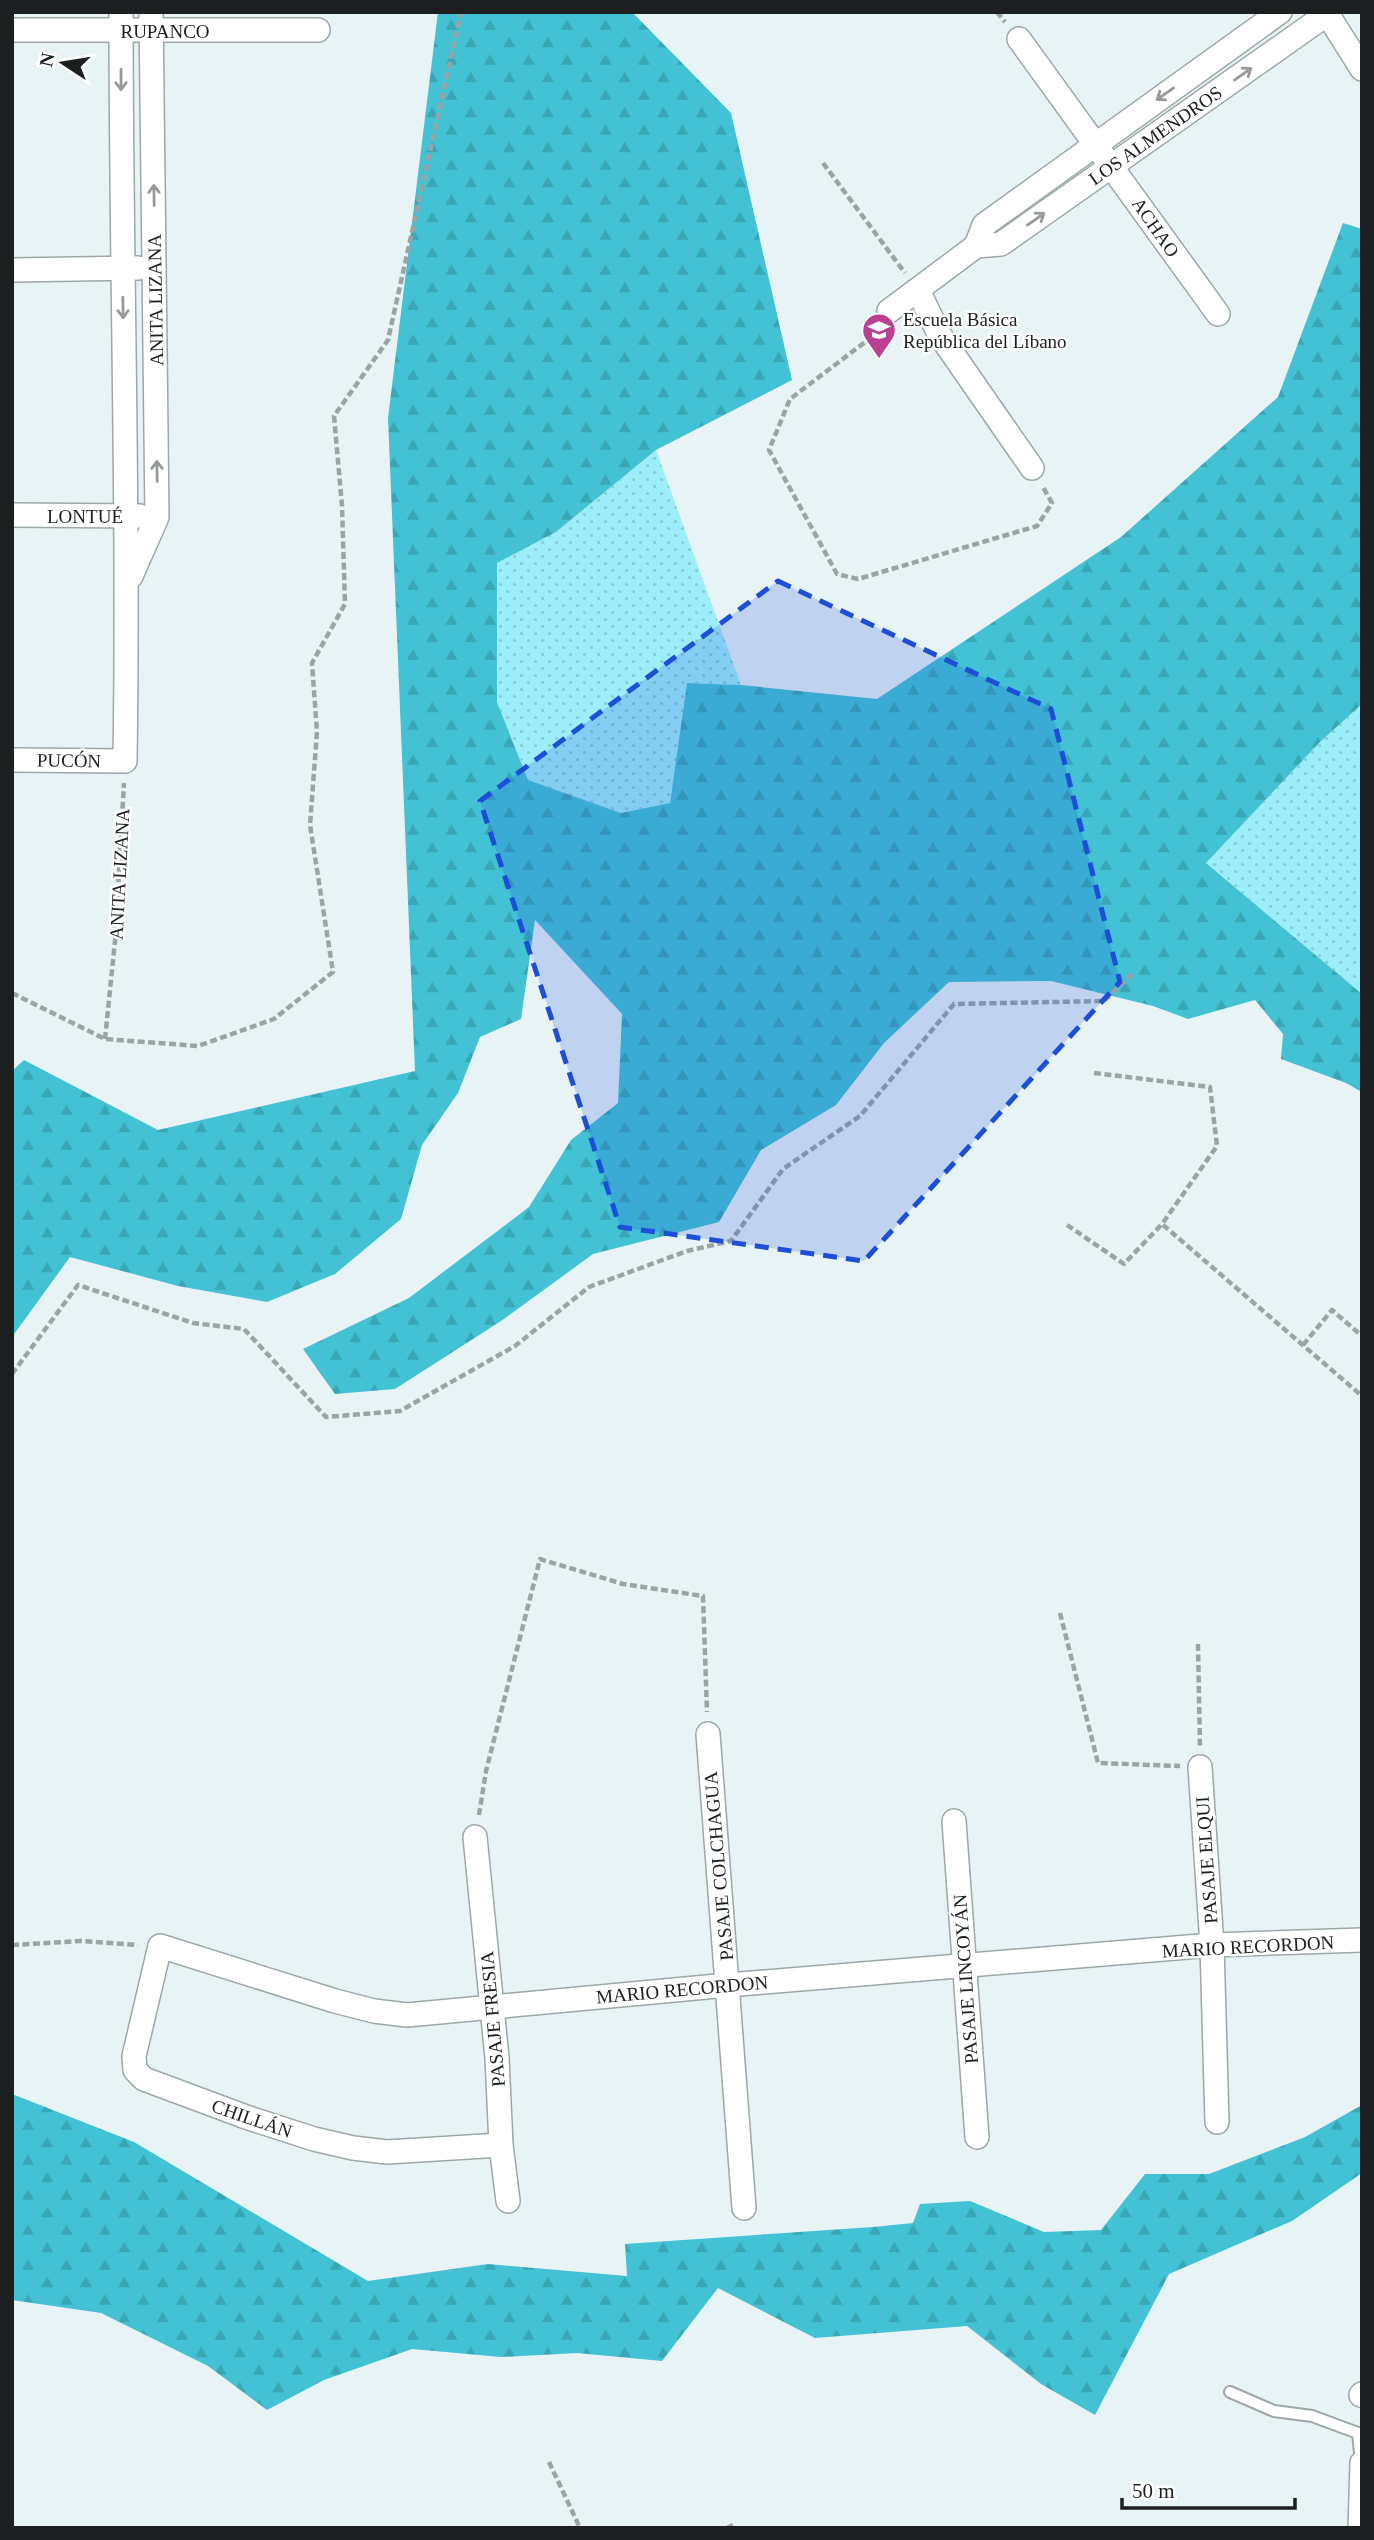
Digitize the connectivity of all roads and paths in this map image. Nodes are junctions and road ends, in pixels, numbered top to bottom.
1 (461, 12) edge
2 (1280, 12) edge
3 (1328, 13) edge
4 (121, 21) edge
5 (151, 22) edge
6 (12, 30) edge
7 (317, 30) dead end
8 (1019, 38) dead end
9 (1362, 69) edge
10 (1096, 143) junction
11 (823, 163) dead end
12 (1113, 165) junction
13 (976, 246) junction
14 (155, 268) junction
15 (122, 269) junction
16 (12, 270) edge
17 (918, 290) junction
18 (889, 311) joint
19 (1217, 314) dead end
20 (1032, 468) dead end
21 (1052, 503) dead end
22 (12, 515) edge
23 (127, 515) junction
24 (157, 517) junction
25 (128, 582) junction
26 (12, 760) edge
27 (125, 761) junction
28 (1132, 974) dead end
29 (12, 993) edge
30 (105, 1039) junction
31 (1094, 1073) dead end
32 (1162, 1224) junction
33 (1067, 1225) dead end
34 (1362, 1336) edge
35 (1303, 1345) junction
36 (12, 1374) edge
37 (1362, 1396) edge
38 (1060, 1613) dead end
39 (1198, 1644) dead end
40 (708, 1734) joint
41 (1200, 1767) junction
42 (954, 1821) dead end
43 (475, 1837) joint
44 (1362, 1940) edge
45 (12, 1945) edge
46 (1212, 1945) junction
47 (160, 1947) junction
48 (964, 1967) junction
49 (728, 1985) junction
50 (491, 2006) junction
51 (1217, 2122) dead end
52 (977, 2137) dead end
53 (501, 2145) junction
54 (508, 2201) dead end
55 (744, 2208) dead end
56 (1230, 2392) dead end
57 (549, 2462) dead end
58 (1361, 2463) edge
59 (733, 2525) dead end
60 (580, 2528) edge
61 (727, 2528) edge
62 (1360, 2528) edge

1 - 30 path
2 -> 10 street, LOS ALMENDROS
3 - 9 street
12 -> 3 street, LOS ALMENDROS
4 - 5 street, RUPANCO
4 - 6 street, RUPANCO
4 -> 15 street, ANITA LIZANA
5 - 7 street, RUPANCO
14 -> 5 street, ANITA LIZANA
8 - 10 street, ACHAO
10 - 12 street, ACHAO
10 - 13 street, LOS ALMENDROS
11 - 17 path
13 -> 12 street, LOS ALMENDROS
12 - 19 street, ACHAO
13 - 17 street, LOS ALMENDROS
14 - 15 street
24 -> 14 street, ANITA LIZANA
15 - 16 street
15 -> 23 street, ANITA LIZANA
17 - 18 street, LOS ALMENDROS
17 - 20 street
18 - 21 path
22 - 23 street, LONTUÉ
23 - 24 street, LONTUÉ
23 - 25 street, ANITA LIZANA
24 - 25 street, ANITA LIZANA
25 - 27 street, ANITA LIZANA
26 - 27 street, PUCÓN
27 - 30 path, ANITA LIZANA
28 - 36 path
29 - 30 path
31 - 32 path
32 - 33 path
32 - 35 path
34 - 35 path
35 - 37 path
38 - 41 path
39 - 41 path
40 - 43 path
40 - 49 street, PASAJE COLCHAGUA
41 - 46 street, PASAJE ELQUI
42 - 48 street, PASAJE LINCOYÁN
43 - 50 street, PASAJE FRESIA
44 - 46 street, MARIO RECORDON
45 - 47 path
46 - 48 street, MARIO RECORDON
46 - 51 street, PASAJE ELQUI
47 - 50 street, MARIO RECORDON
47 - 53 street, CHILLÁN
48 - 49 street, MARIO RECORDON
48 - 52 street, PASAJE LINCOYÁN
49 - 50 street, MARIO RECORDON
49 - 55 street, PASAJE COLCHAGUA
50 - 53 street, PASAJE FRESIA
53 - 54 street, PASAJE FRESIA
56 - 58 lane
57 - 60 path
58 - 62 street
59 - 61 path

